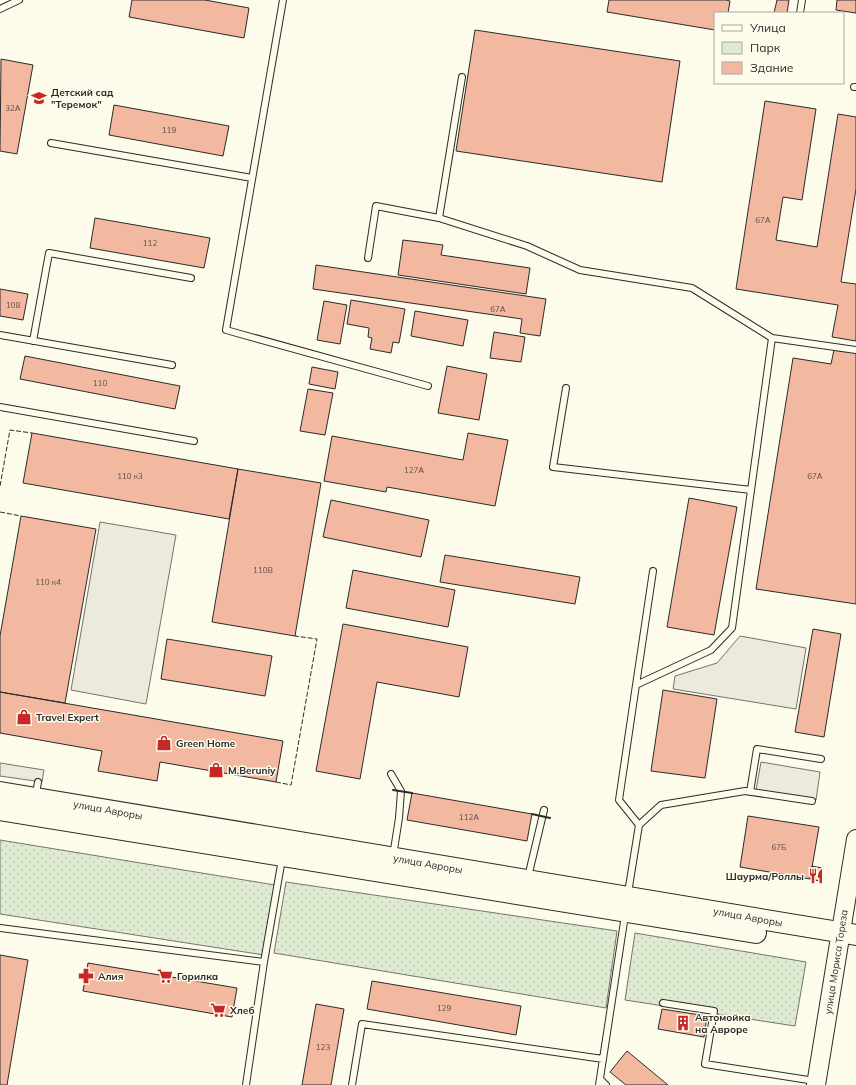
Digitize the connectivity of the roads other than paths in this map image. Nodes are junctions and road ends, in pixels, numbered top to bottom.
1 (19, 0) edge
2 (283, 0) edge
3 (802, 0) edge
4 (0, 9) edge
5 (800, 12) edge
6 (462, 77) dead end
7 (51, 143) dead end
8 (252, 178) junction
9 (439, 218) junction
10 (368, 258) dead end
11 (191, 278) dead end
12 (0, 335) edge
13 (772, 338) junction
14 (34, 340) junction
15 (856, 350) edge
16 (172, 365) dead end
17 (428, 386) dead end
18 (566, 388) dead end
19 (0, 407) edge
20 (194, 442) dead end
21 (751, 490) junction
22 (653, 571) dead end
23 (636, 685) junction
24 (821, 759) dead end
25 (392, 774) dead end
26 (0, 792) edge
27 (750, 792) junction
28 (812, 801) dead end
29 (0, 810) edge
30 (544, 810) dead end
31 (639, 825) junction
32 (856, 839) edge
33 (283, 856) junction
34 (392, 858) junction
35 (853, 879) edge
36 (528, 880) junction
37 (626, 904) junction
38 (0, 928) edge
39 (848, 941) edge
40 (264, 962) junction
41 (663, 1002) dead end
42 (603, 1059) junction
43 (599, 1082) edge
44 (817, 1083) edge
45 (246, 1085) edge
46 (352, 1085) edge
47 (606, 1085) edge

1 - 4 lane
2 - 8 lane
3 - 5 lane
6 - 9 lane
7 - 8 lane
8 - 17 lane
9 - 10 lane
9 - 13 lane
11 - 14 lane
12 - 14 lane
13 - 15 lane
13 - 21 lane
14 - 16 lane
18 - 21 lane
19 - 20 lane
21 - 23 lane
22 - 23 lane
23 - 31 lane
24 - 27 lane
25 - 34 lane
26 - 34 main road, улица Авроры
27 - 28 lane
27 - 31 lane
29 - 33 main road, улица Авроры
30 - 36 lane
31 - 37 lane
32 - 35 main road, улица Мориса Тореза
33 - 37 main road, улица Авроры
33 - 40 lane
34 - 36 main road, улица Авроры
35 - 39 main road, улица Мориса Тореза
36 - 37 main road, улица Авроры
37 - 39 main road, улица Авроры
37 - 42 lane
38 - 40 lane
39 - 44 main road, улица Мориса Тореза
40 - 45 lane
41 - 44 lane
42 - 43 lane
42 - 46 lane
43 - 47 lane

